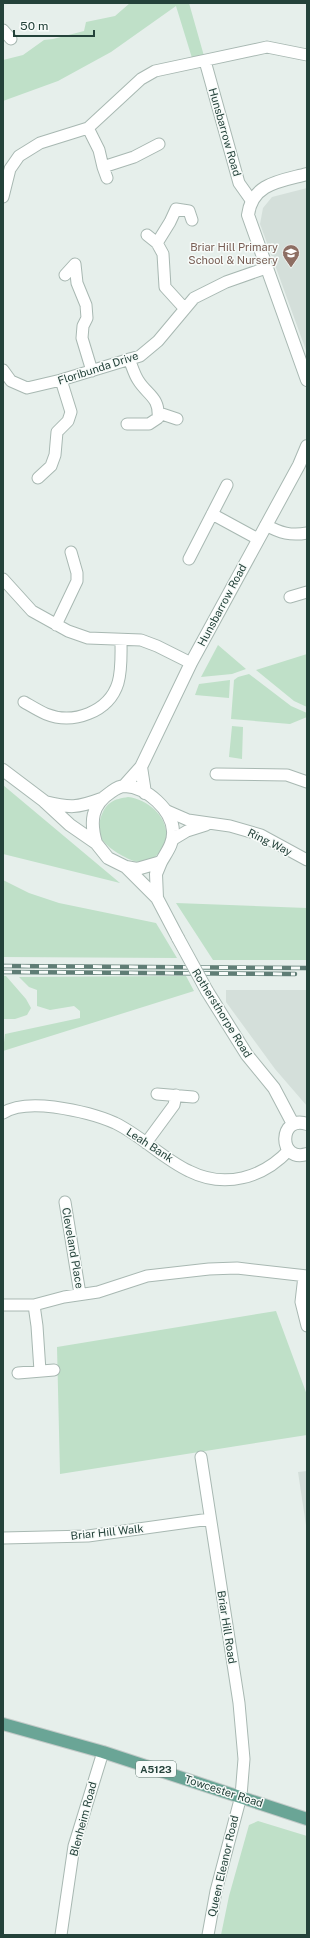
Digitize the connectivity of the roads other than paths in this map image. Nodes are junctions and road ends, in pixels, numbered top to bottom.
1 (3, 30) edge
2 (11, 39) dead end
3 (307, 55) edge
4 (205, 61) junction
5 (88, 128) junction
6 (159, 144) dead end
7 (103, 167) junction
8 (307, 174) edge
9 (107, 178) dead end
10 (3, 197) edge
11 (251, 200) junction
12 (192, 220) dead end
13 (147, 236) dead end
14 (157, 243) junction
15 (266, 268) junction
16 (65, 276) dead end
17 (185, 309) junction
18 (129, 359) junction
19 (3, 370) edge
20 (92, 371) junction
21 (61, 380) junction
22 (307, 380) edge
23 (159, 413) junction
24 (176, 419) dead end
25 (127, 424) dead end
26 (307, 446) edge
27 (38, 478) dead end
28 (227, 485) dead end
29 (212, 514) junction
30 (266, 525) junction
31 (307, 533) edge
32 (258, 539) junction
33 (71, 552) dead end
34 (189, 559) dead end
35 (3, 579) edge
36 (306, 595) edge
37 (290, 597) dead end
38 (56, 625) junction
39 (121, 640) junction
40 (191, 663) junction
41 (24, 702) dead end
42 (141, 767) junction
43 (3, 770) edge
44 (216, 774) dead end
45 (307, 782) edge
46 (124, 786) junction
47 (145, 793) junction
48 (101, 799) junction
49 (44, 801) junction
50 (165, 810) junction
51 (208, 824) junction
52 (172, 840) junction
53 (96, 843) junction
54 (307, 860) edge
55 (160, 862) junction
56 (126, 867) junction
57 (157, 898) junction
58 (157, 1094) dead end
59 (176, 1095) junction
60 (193, 1097) dead end
61 (3, 1112) edge
62 (293, 1124) junction
63 (307, 1124) edge
64 (146, 1143) junction
65 (289, 1150) junction
66 (307, 1154) edge
67 (65, 1202) dead end
68 (306, 1276) edge
69 (80, 1294) junction
70 (34, 1304) junction
71 (3, 1305) edge
72 (307, 1326) edge
73 (54, 1370) dead end
74 (40, 1371) junction
75 (18, 1373) dead end
76 (201, 1457) dead end
77 (210, 1519) junction
78 (3, 1538) edge
79 (3, 1724) edge
80 (103, 1752) junction
81 (240, 1796) junction
82 (307, 1819) edge
83 (61, 1935) edge
84 (208, 1935) edge

1 - 2 street
3 - 4 street
4 - 5 street
4 - 11 street, Hunsbarrow Road
5 - 7 street
5 - 10 street
6 - 7 street
7 - 9 street
8 - 11 street
11 - 15 street
12 - 14 street
13 - 14 street
14 - 17 street
15 - 17 street, Floribunda Drive
15 - 22 street
16 - 20 street
17 - 18 street, Floribunda Drive
18 - 20 street, Floribunda Drive
18 - 23 street
19 - 21 street, Floribunda Drive
20 - 21 street, Floribunda Drive
21 - 27 street
23 - 24 street
23 - 25 street
26 - 30 street, Hunsbarrow Road
28 - 29 street
29 - 32 street
29 - 34 street
30 - 31 street
30 - 32 street, Hunsbarrow Road
32 - 40 street, Hunsbarrow Road
33 - 38 street
35 - 38 street
36 - 37 street
38 - 39 street
39 - 40 street
39 - 41 street
40 - 42 street, Hunsbarrow Road
42 - 46 street, Hunsbarrow Road
42 - 47 street
43 - 49 street
44 - 45 street
46 - 47 street
46 - 48 street
47 - 50 street
48 - 49 street
48 - 53 street
49 - 53 street
50 - 51 street
50 - 52 street
51 - 52 street
51 - 54 street, Ring Way
52 - 55 street
53 - 56 street
55 - 56 street
55 - 57 street
56 - 57 street
57 - 62 street, Rothersthorpe Road, bridge
58 - 59 street
59 - 60 street
59 - 64 street
61 - 64 street, Leah Bank
62 - 63 street
62 - 65 street
64 - 65 street, Leah Bank
65 - 66 street
67 - 69 street, Cleveland Place
68 - 69 street
68 - 72 street
69 - 70 street
70 - 71 street
70 - 74 street
73 - 74 street
74 - 75 street
76 - 77 street, Briar Hill Road
77 - 78 street, Briar Hill Walk
77 - 81 street, Briar Hill Road
79 - 80 main road, Towcester Road / A5123
80 - 81 main road, Towcester Road / A5123
80 - 83 street, Blenheim Road
81 - 82 main road, Towcester Road / A5123
81 - 84 street, Queen Eleanor Road

